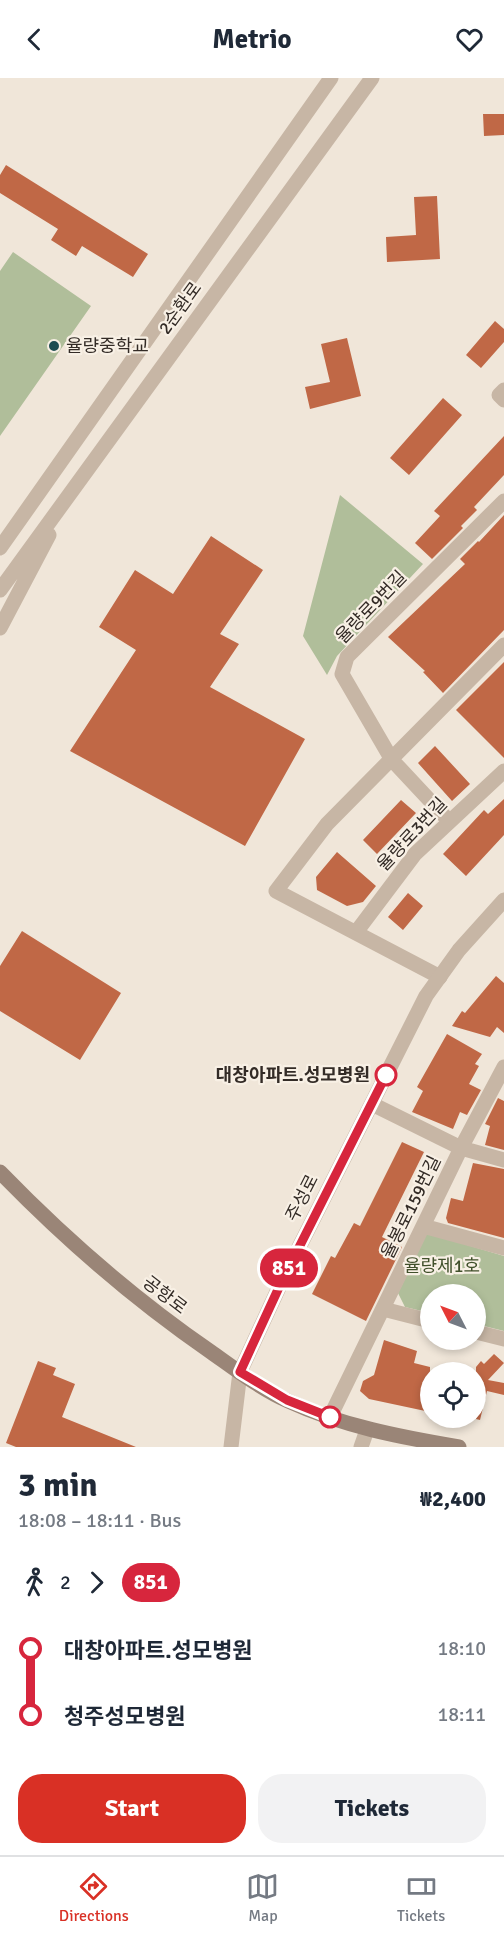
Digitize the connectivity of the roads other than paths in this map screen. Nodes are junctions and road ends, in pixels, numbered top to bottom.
1 (331, 78) edge
2 (372, 78) edge
3 (504, 390) edge
4 (504, 400) edge
5 (76, 484) junction
6 (33, 501) junction
7 (504, 501) edge
8 (0, 533) edge
9 (0, 548) edge
10 (0, 590) edge
11 (0, 628) edge
12 (504, 645) edge
13 (392, 760) junction
14 (504, 771) edge
15 (449, 821) junction
16 (504, 900) edge
17 (357, 931) junction
18 (440, 977) junction
19 (504, 1069) edge
20 (372, 1104) junction
21 (461, 1148) junction
22 (504, 1160) edge
23 (0, 1172) edge
24 (423, 1226) junction
25 (504, 1248) edge
26 (383, 1309) junction
27 (420, 1318) edge
28 (486, 1334) edge
29 (504, 1339) edge
30 (240, 1372) junction
31 (330, 1417) junction
32 (367, 1430) junction
33 (231, 1447) edge
34 (361, 1447) edge
35 (459, 1447) edge

1 - 6 street, 2순환로
2 - 5 street, 2순환로
3 - 4 street
5 - 10 street, 2순환로
5 - 11 street
6 - 8 street
6 - 9 street, 2순환로
7 - 13 street, 율량로9번길
12 - 13 street
13 - 15 street, 율량로9번길
13 - 17 street
14 - 15 street, 율량로3번길
15 - 17 street, 율량로3번길
16 - 18 street, 주성로
17 - 18 street
18 - 20 street, 주성로
19 - 21 street, 율봉로159번길
20 - 21 street, 율봉로159번길
20 - 30 street, 주성로
21 - 22 street, 율봉로159번길
21 - 24 street, 율봉로159번길
23 - 30 main road, 공항로
24 - 25 street
24 - 26 street, 율봉로159번길
26 - 27 street
26 - 31 street
28 - 29 street
30 - 31 main road, 공항로
30 - 33 street, 주성로
31 - 32 main road, 공항로
32 - 34 street
32 - 35 main road, 공항로

